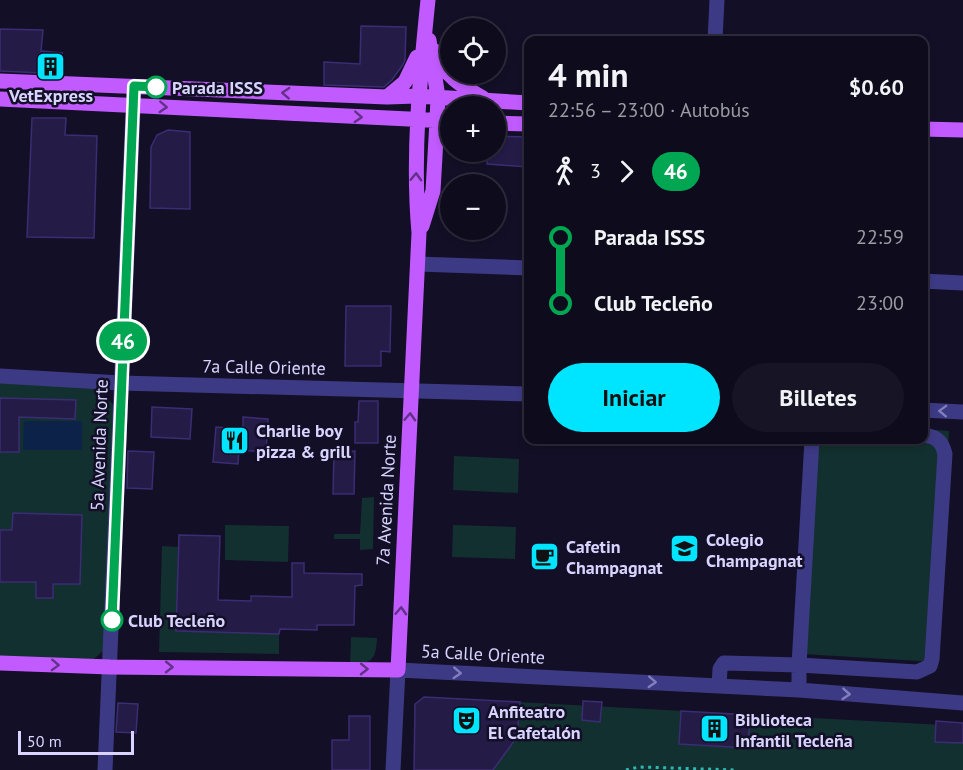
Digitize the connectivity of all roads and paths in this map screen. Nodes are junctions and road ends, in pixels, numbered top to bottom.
1 (428, 0) edge
2 (717, 0) edge
3 (426, 22) junction
4 (715, 36) edge
5 (0, 81) edge
6 (134, 86) junction
7 (417, 96) junction
8 (479, 96) edge
9 (387, 97) junction
10 (438, 97) junction
11 (0, 99) edge
12 (506, 102) edge
13 (524, 103) edge
14 (440, 105) edge
15 (133, 106) junction
16 (417, 120) junction
17 (440, 121) edge
18 (506, 123) edge
19 (524, 124) edge
20 (928, 129) edge
21 (963, 130) edge
22 (440, 146) edge
23 (419, 233) junction
24 (418, 264) junction
25 (524, 268) edge
26 (928, 281) edge
27 (963, 283) edge
28 (0, 376) edge
29 (122, 383) junction
30 (411, 390) junction
31 (524, 394) edge
32 (928, 410) edge
33 (963, 412) edge
34 (928, 437) edge
35 (812, 444) edge
36 (0, 663) edge
37 (799, 665) junction
38 (110, 667) junction
39 (398, 670) junction
40 (719, 686) junction
41 (799, 690) junction
42 (963, 703) edge
43 (105, 770) edge
44 (393, 770) edge
45 (626, 770) edge
46 (737, 770) edge

1 - 3 main road, 7a Avenida Norte
2 - 4 street
3 - 7 main road, 7a Avenida Norte
3 - 8 main road
3 - 9 main road
3 - 10 main road, 7a Avenida Norte
5 - 6 main road
9 -> 6 main road
6 - 15 street, 5a Avenida Norte
7 - 9 main road
7 - 10 main road
7 - 16 main road, 7a Avenida Norte
10 - 14 main road, 7a Avenida Norte
11 - 15 main road
12 - 13 main road
15 -> 16 main road
15 - 29 street, 5a Avenida Norte
16 - 17 main road
23 -> 16 main road, 7a Avenida Norte
18 - 19 main road
20 - 21 main road
22 - 23 main road, 7a Avenida Norte
23 - 24 main road, 7a Avenida Norte
24 - 25 street
24 - 30 main road, 7a Avenida Norte
26 - 27 street
28 - 29 street, 7a Calle Oriente
29 - 30 street, 7a Calle Oriente
29 - 38 street, 5a Avenida Norte
30 - 31 street, 7a Calle Oriente
39 -> 30 main road, 7a Avenida Norte
33 -> 32 street
34 - 37 street
35 - 37 street
36 -> 38 main road, 5a Calle Oriente
37 - 40 street
37 - 41 street
38 -> 39 main road, 5a Calle Oriente
38 - 43 street, 5a Avenida Norte
39 -> 40 street, 5a Calle Oriente
39 - 44 street, 7a Avenida Norte
40 - 41 street, 5a Calle Oriente
41 -> 42 street, 5a Calle Oriente
45 - 46 path

